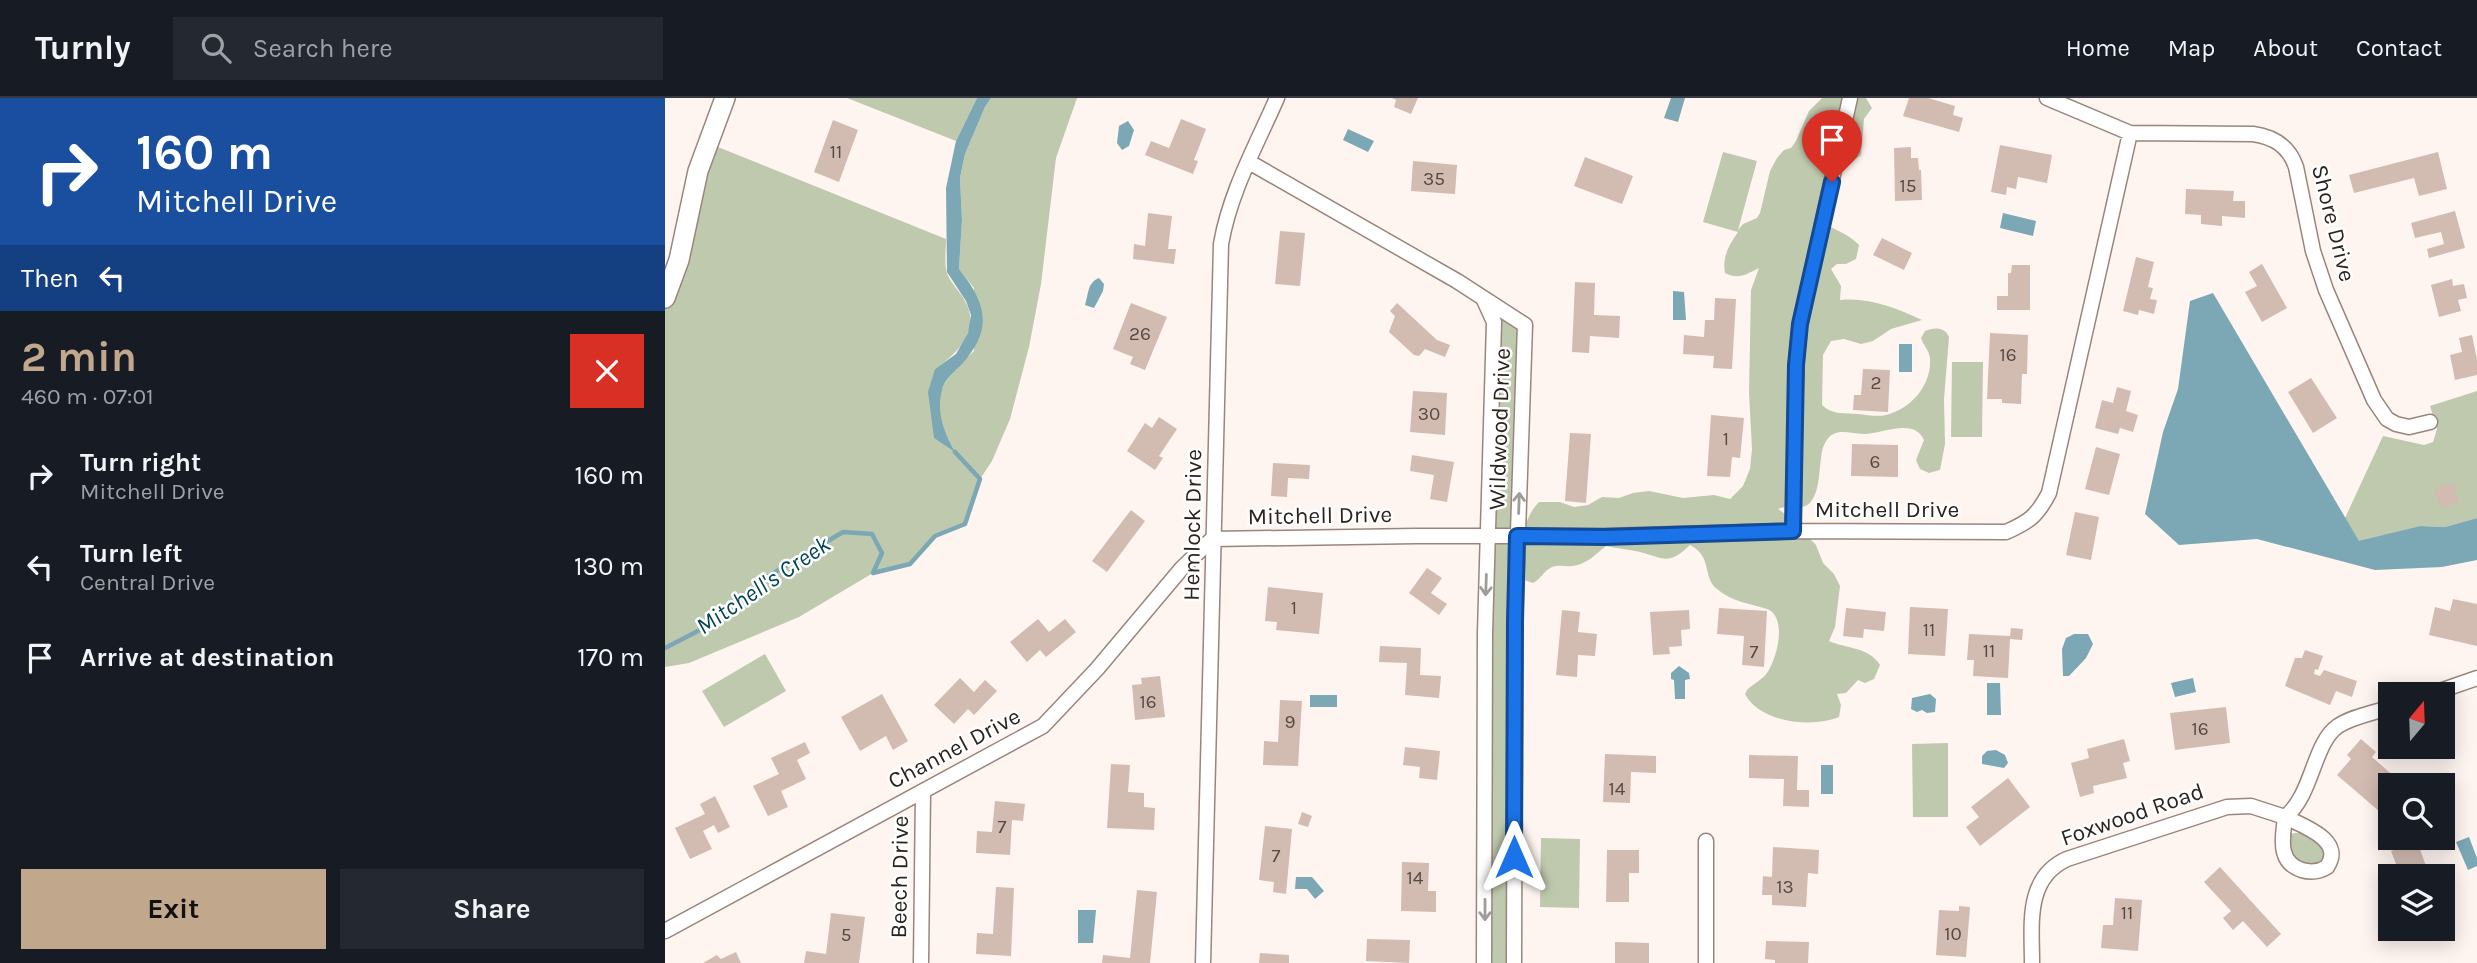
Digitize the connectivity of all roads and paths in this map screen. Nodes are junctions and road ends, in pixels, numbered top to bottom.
1 (725, 98) edge
2 (1277, 98) edge
3 (1850, 98) edge
4 (2047, 98) edge
5 (2130, 133) junction
6 (1249, 162) junction
7 (665, 298) edge
8 (1483, 299) junction
9 (2430, 422) dead end
10 (1793, 531) junction
11 (1488, 536) junction
12 (1517, 536) junction
13 (1212, 539) junction
14 (2477, 678) edge
15 (2455, 686) edge
16 (2378, 711) edge
17 (923, 791) junction
18 (1706, 841) dead end
19 (665, 932) edge
20 (921, 963) edge
21 (1203, 963) edge
22 (1485, 963) edge
23 (1514, 963) edge
24 (1706, 963) edge
25 (2032, 963) edge

1 - 7 street
2 - 6 street, Hemlock Drive
3 - 10 street
4 - 5 street, Shore Drive
5 - 9 street, Shore Drive
5 - 10 street, Mitchell Drive
6 - 8 street, Wildwood Drive
6 - 13 street, Hemlock Drive
8 - 11 street, Wildwood Drive
12 -> 8 street, Wildwood Drive
10 - 12 street, Mitchell Drive
11 - 12 street, Mitchell Drive
11 - 13 street, Mitchell Drive
11 -> 22 street, Wildwood Drive
12 - 23 street, Wildwood Drive
13 - 17 street, Channel Drive
13 - 21 street, Hemlock Drive
14 - 15 street
16 - 25 street, Foxwood Road
17 - 19 street, Channel Drive
17 - 20 street, Beech Drive
18 - 24 street

